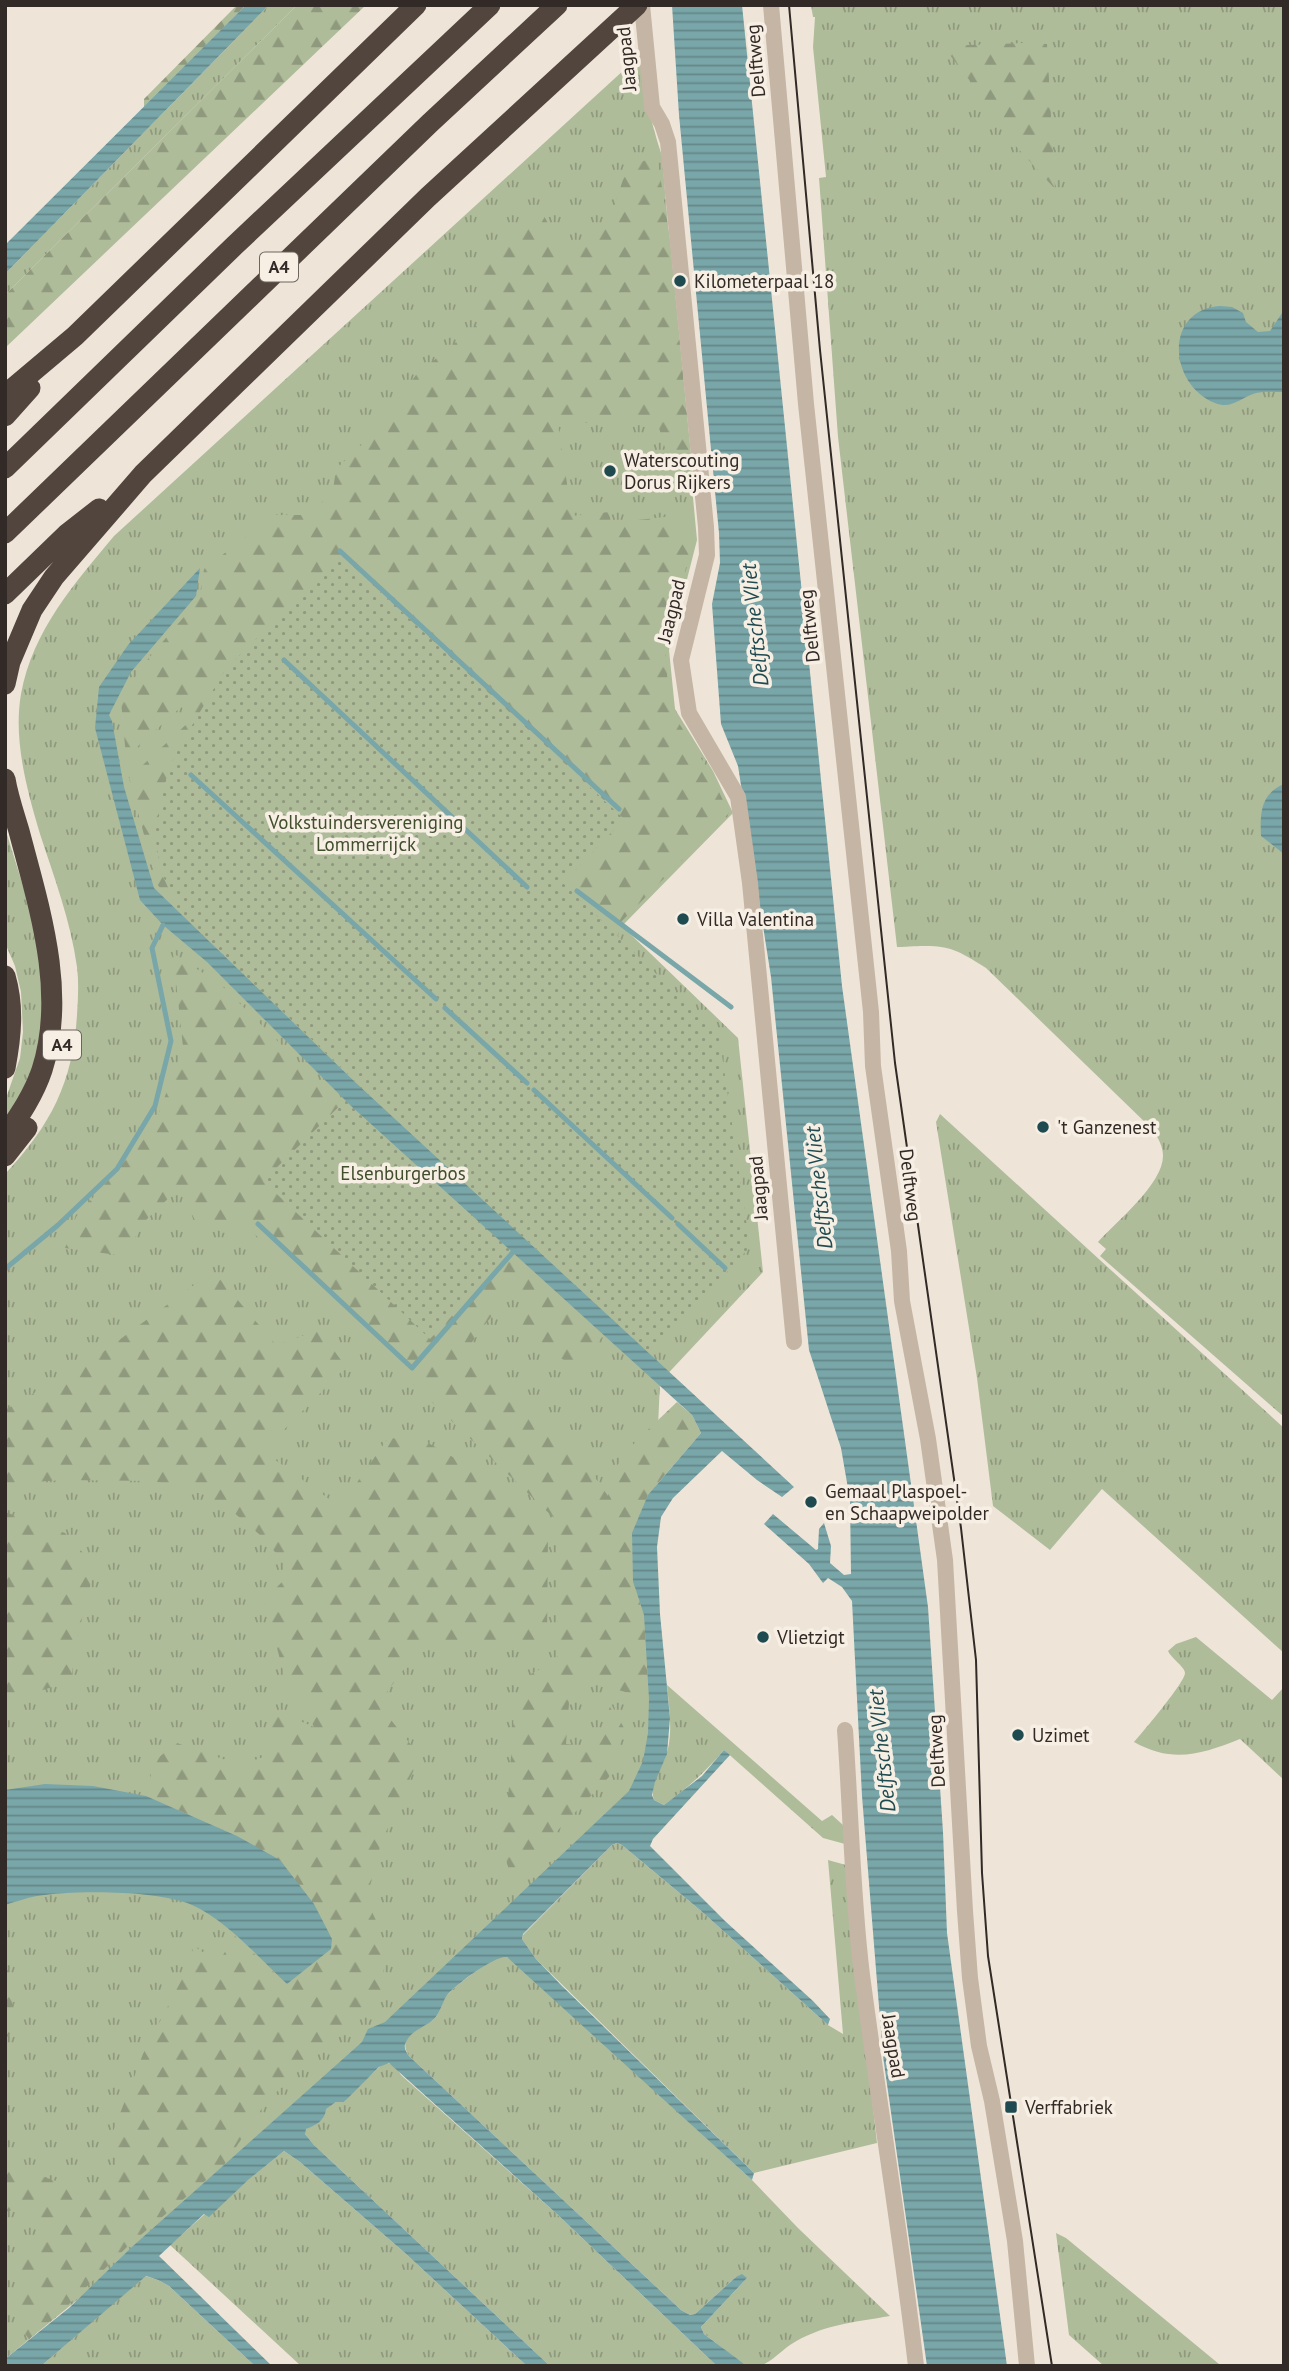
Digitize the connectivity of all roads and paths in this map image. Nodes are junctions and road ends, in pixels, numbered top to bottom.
1 (416, 5) edge
2 (490, 5) edge
3 (557, 5) edge
4 (639, 5) edge
5 (771, 5) edge
6 (75, 336) junction
7 (5, 395) edge
8 (5, 416) edge
9 (5, 468) edge
10 (143, 474) junction
11 (5, 533) edge
12 (5, 594) edge
13 (5, 684) edge
14 (5, 779) edge
15 (18, 830) junction
16 (5, 976) edge
17 (5, 1068) edge
18 (5, 1136) edge
19 (5, 1156) edge
20 (794, 1342) dead end
21 (845, 1730) dead end
22 (916, 2366) edge
23 (1027, 2366) edge

1 - 6 highway
2 - 9 highway, A4
3 - 11 highway, A4
4 - 10 highway
4 - 20 street, Jaagpad
5 - 23 street, Delftweg
6 - 7 highway
6 - 8 highway
10 - 12 highway
10 - 13 highway
14 - 15 highway, A4
15 - 18 highway, A4
15 - 19 highway, A4
16 - 17 highway
21 - 22 street, Jaagpad

